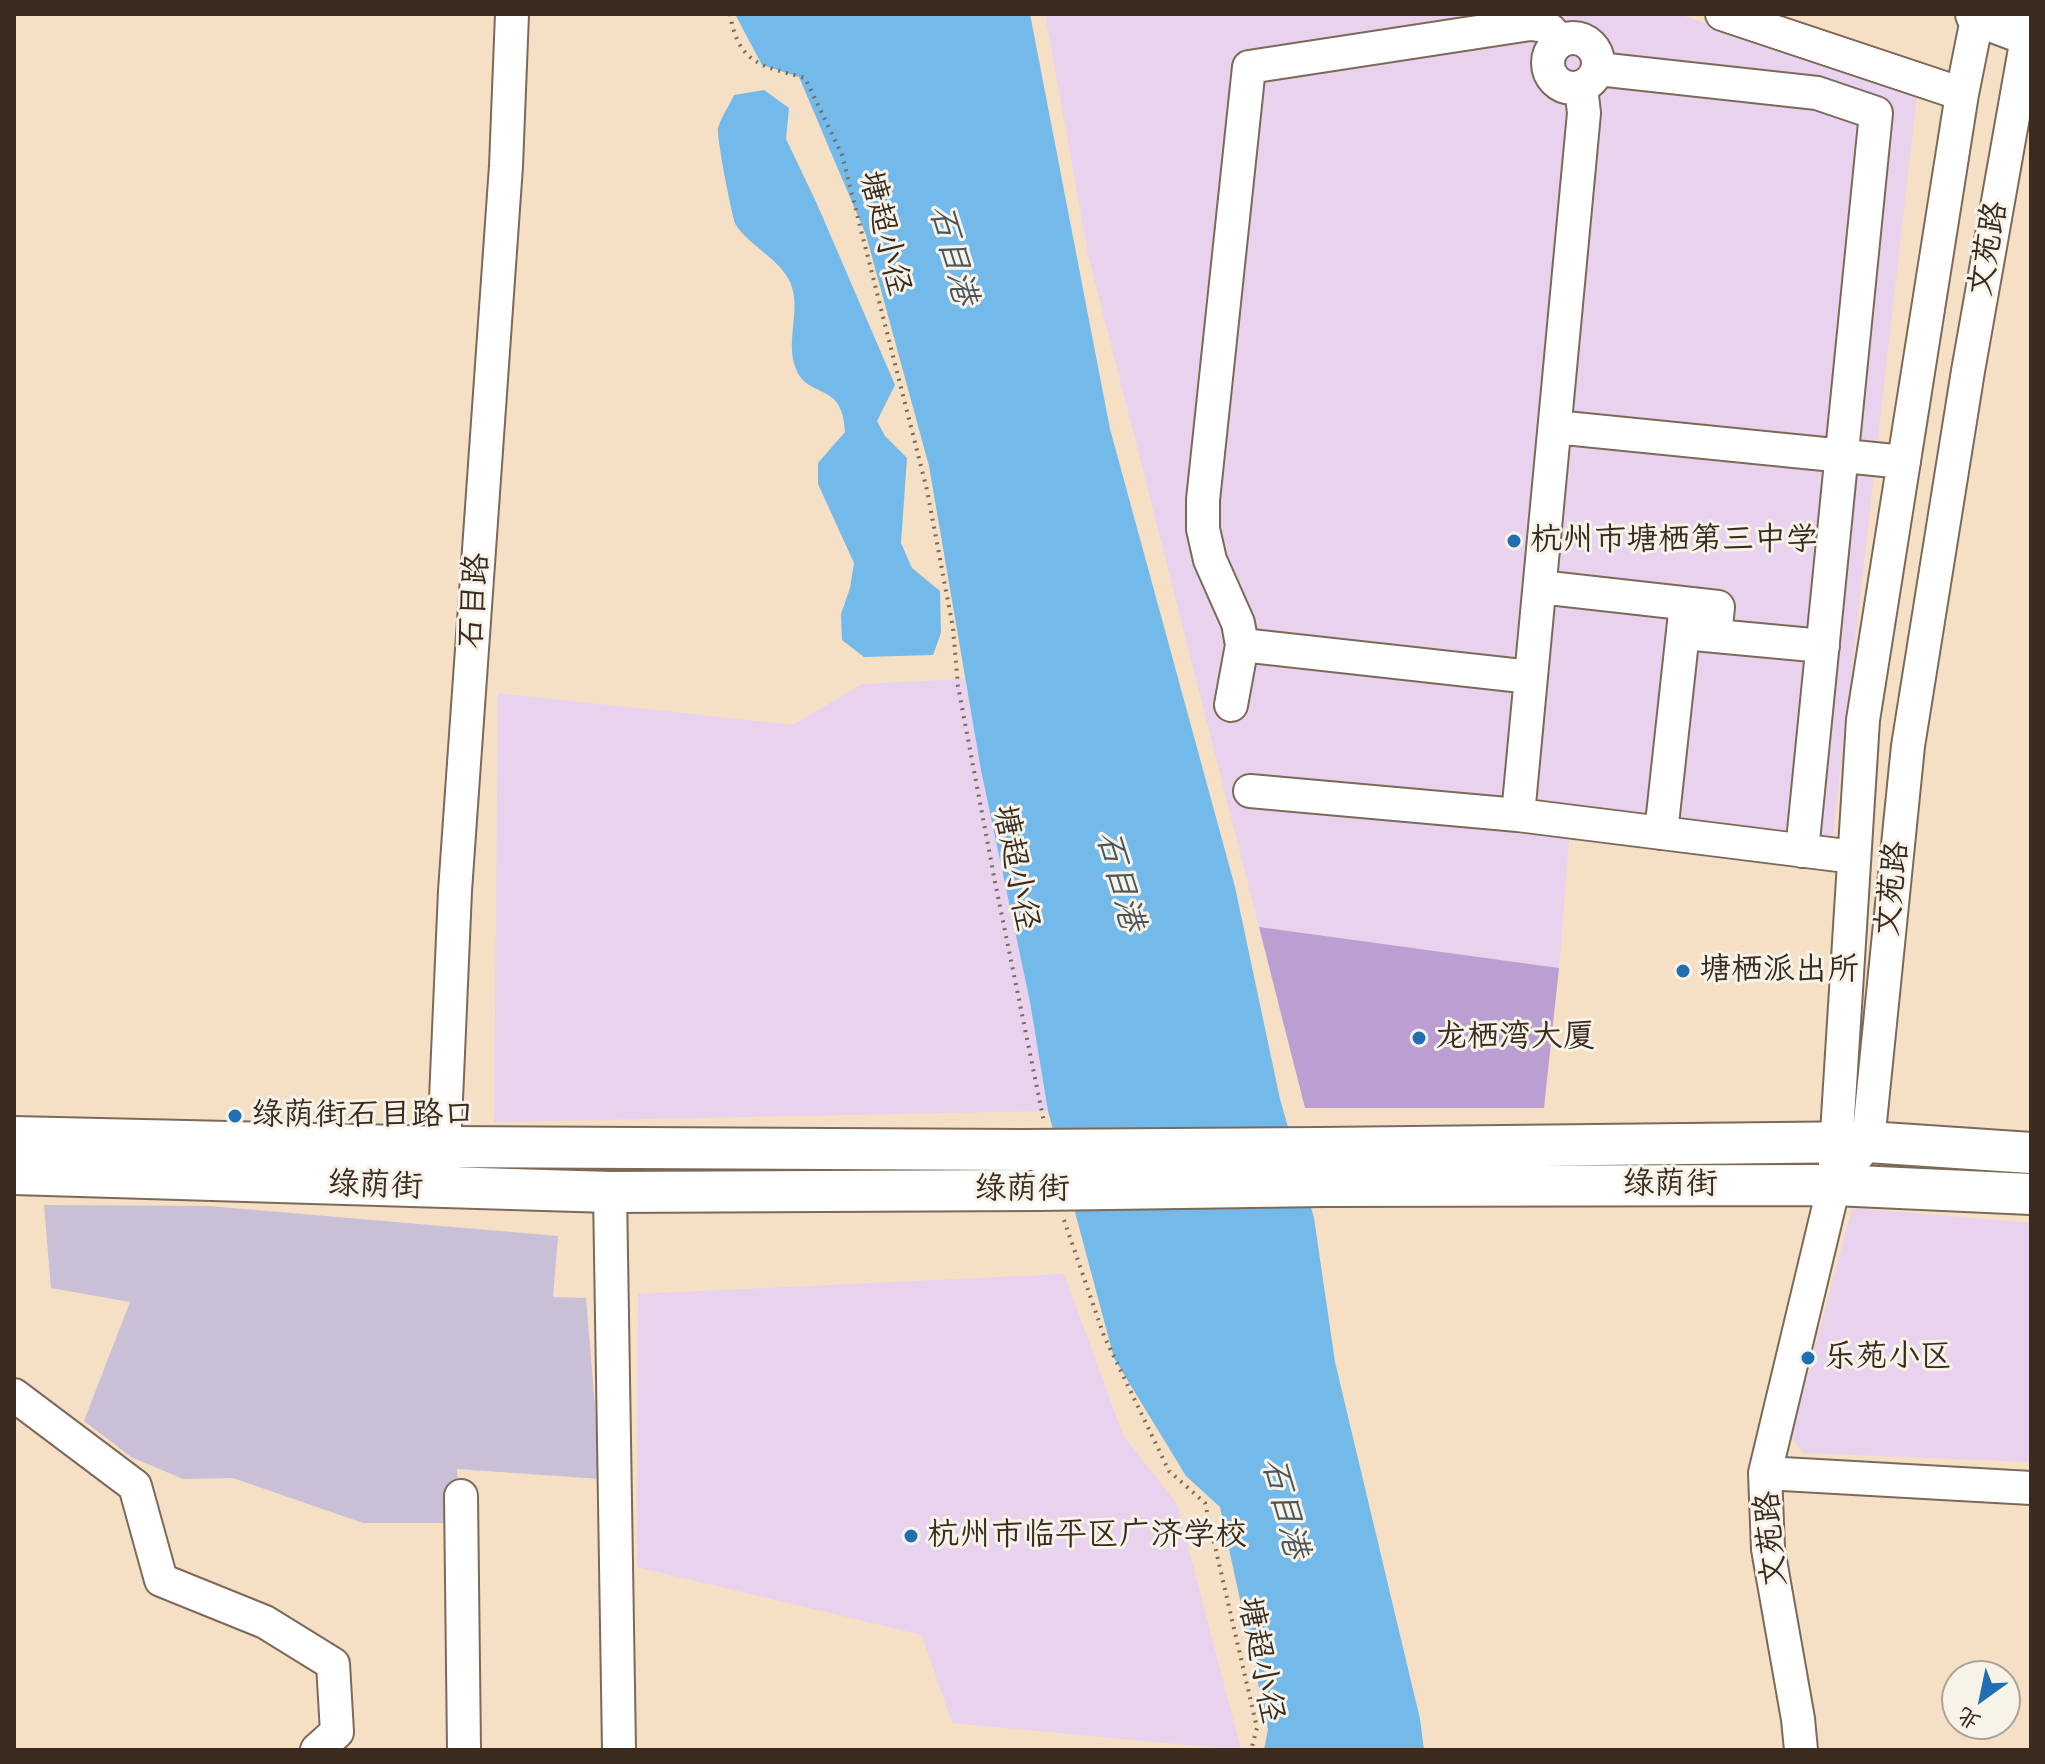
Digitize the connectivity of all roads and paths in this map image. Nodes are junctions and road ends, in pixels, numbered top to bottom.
1 (512, 14) edge
2 (730, 14) edge
3 (1722, 14) edge
4 (1978, 14) edge
5 (2030, 27) edge
6 (1578, 32) edge
7 (1590, 78) junction
8 (1962, 94) junction
9 (1555, 427) junction
10 (1842, 456) junction
11 (1904, 462) junction
12 (1540, 587) junction
13 (1685, 618) junction
14 (1242, 645) junction
15 (1823, 646) junction
16 (1531, 677) junction
17 (1231, 705) dead end
18 (1250, 791) dead end
19 (1518, 815) junction
20 (1661, 833) junction
21 (1802, 851) junction
22 (1854, 857) junction
23 (14, 1137) edge
24 (1034, 1141) junction
25 (1852, 1142) junction
26 (444, 1147) junction
27 (2031, 1153) edge
28 (1323, 1167) junction
29 (14, 1174) edge
30 (1834, 1185) junction
31 (442, 1189) junction
32 (610, 1192) junction
33 (2031, 1194) edge
34 (1049, 1198) junction
35 (14, 1395) edge
36 (1765, 1473) junction
37 (2031, 1488) edge
38 (461, 1496) dead end
39 (317, 1750) edge
40 (464, 1750) edge
41 (619, 1750) edge
42 (1251, 1750) edge
43 (1801, 1750) edge

1 - 26 street, 石目路
2 - 24 path, 塘超小径
3 - 8 street
4 - 5 highway
4 - 8 street
5 - 25 street, 文苑路
6 - 7 street
6 - 7 street
6 - 14 street
7 - 9 street
7 - 10 street
8 - 11 street
9 - 10 street
9 - 12 street
10 - 11 street
10 - 15 street
11 - 22 street
12 - 13 street
12 - 16 street
13 - 15 street
13 - 20 street
14 - 16 street
14 - 17 street
15 - 21 street
16 - 19 street
18 - 19 street
19 - 20 street
20 - 21 street
21 - 22 street
22 - 25 street
23 - 26 main road, 绿荫街
24 - 26 main road, 绿荫街
24 - 28 main road, 绿荫街, bridge
25 - 27 main road, 绿荫街
25 - 28 main road, 绿荫街
25 - 30 street, 文苑路
26 - 31 street, 石目路
28 - 30 main road, 绿荫街
28 - 34 main road, 绿荫街, bridge
29 - 31 main road, 绿荫街
30 - 33 main road, 绿荫街
30 - 36 street, 文苑路
31 - 32 main road, 绿荫街
32 - 34 main road, 绿荫街
32 - 41 street
34 - 42 path, 塘超小径
35 - 39 street
36 - 37 street
36 - 43 street, 文苑路
38 - 40 street

